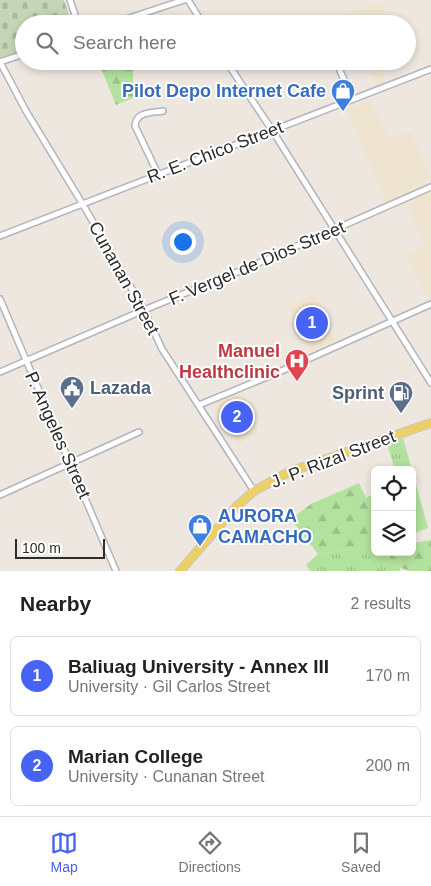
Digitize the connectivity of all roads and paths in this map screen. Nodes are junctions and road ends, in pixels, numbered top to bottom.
1 (70, 0) edge
2 (184, 0) edge
3 (188, 0) edge
4 (75, 15) edge
5 (138, 15) edge
6 (197, 15) edge
7 (15, 57) edge
8 (0, 62) edge
9 (431, 69) edge
10 (232, 70) edge
11 (340, 70) edge
12 (352, 99) junction
13 (163, 111) dead end
14 (272, 130) junction
15 (158, 174) junction
16 (431, 187) edge
17 (82, 203) junction
18 (336, 230) junction
19 (0, 236) edge
20 (0, 299) edge
21 (431, 304) edge
22 (144, 310) junction
23 (393, 321) junction
24 (26, 361) junction
25 (0, 372) edge
26 (431, 383) edge
27 (199, 405) junction
28 (431, 422) edge
29 (139, 432) dead end
30 (70, 462) junction
31 (254, 491) junction
32 (0, 495) edge
33 (116, 571) edge
34 (180, 571) edge

1 - 4 street
2 - 5 street
3 - 6 street
7 - 8 street
8 - 17 street, Cunanan Street
9 - 12 street, R. E. Chico Street
10 - 14 street
11 - 12 street
12 - 14 street, R. E. Chico Street
13 - 15 street
14 - 15 street, R. E. Chico Street
14 - 18 street
15 - 17 street, R. E. Chico Street
16 - 18 street, F. Vergel de Dios Street
17 - 19 street, R. E. Chico Street
17 - 22 street, Cunanan Street
18 - 22 street, F. Vergel de Dios Street
18 - 23 street
20 - 24 street, P. Angeles Street
21 - 23 street
22 - 24 street, F. Vergel de Dios Street
22 - 27 street, Cunanan Street
23 - 26 street
23 - 27 street
24 - 25 street, F. Vergel de Dios Street
24 - 30 street, P. Angeles Street
27 - 31 street, Cunanan Street
28 - 31 main road, J. P. Rizal Street
29 - 30 street
30 - 32 street
30 - 33 street, P. Angeles Street
31 - 34 main road, J. P. Rizal Street

